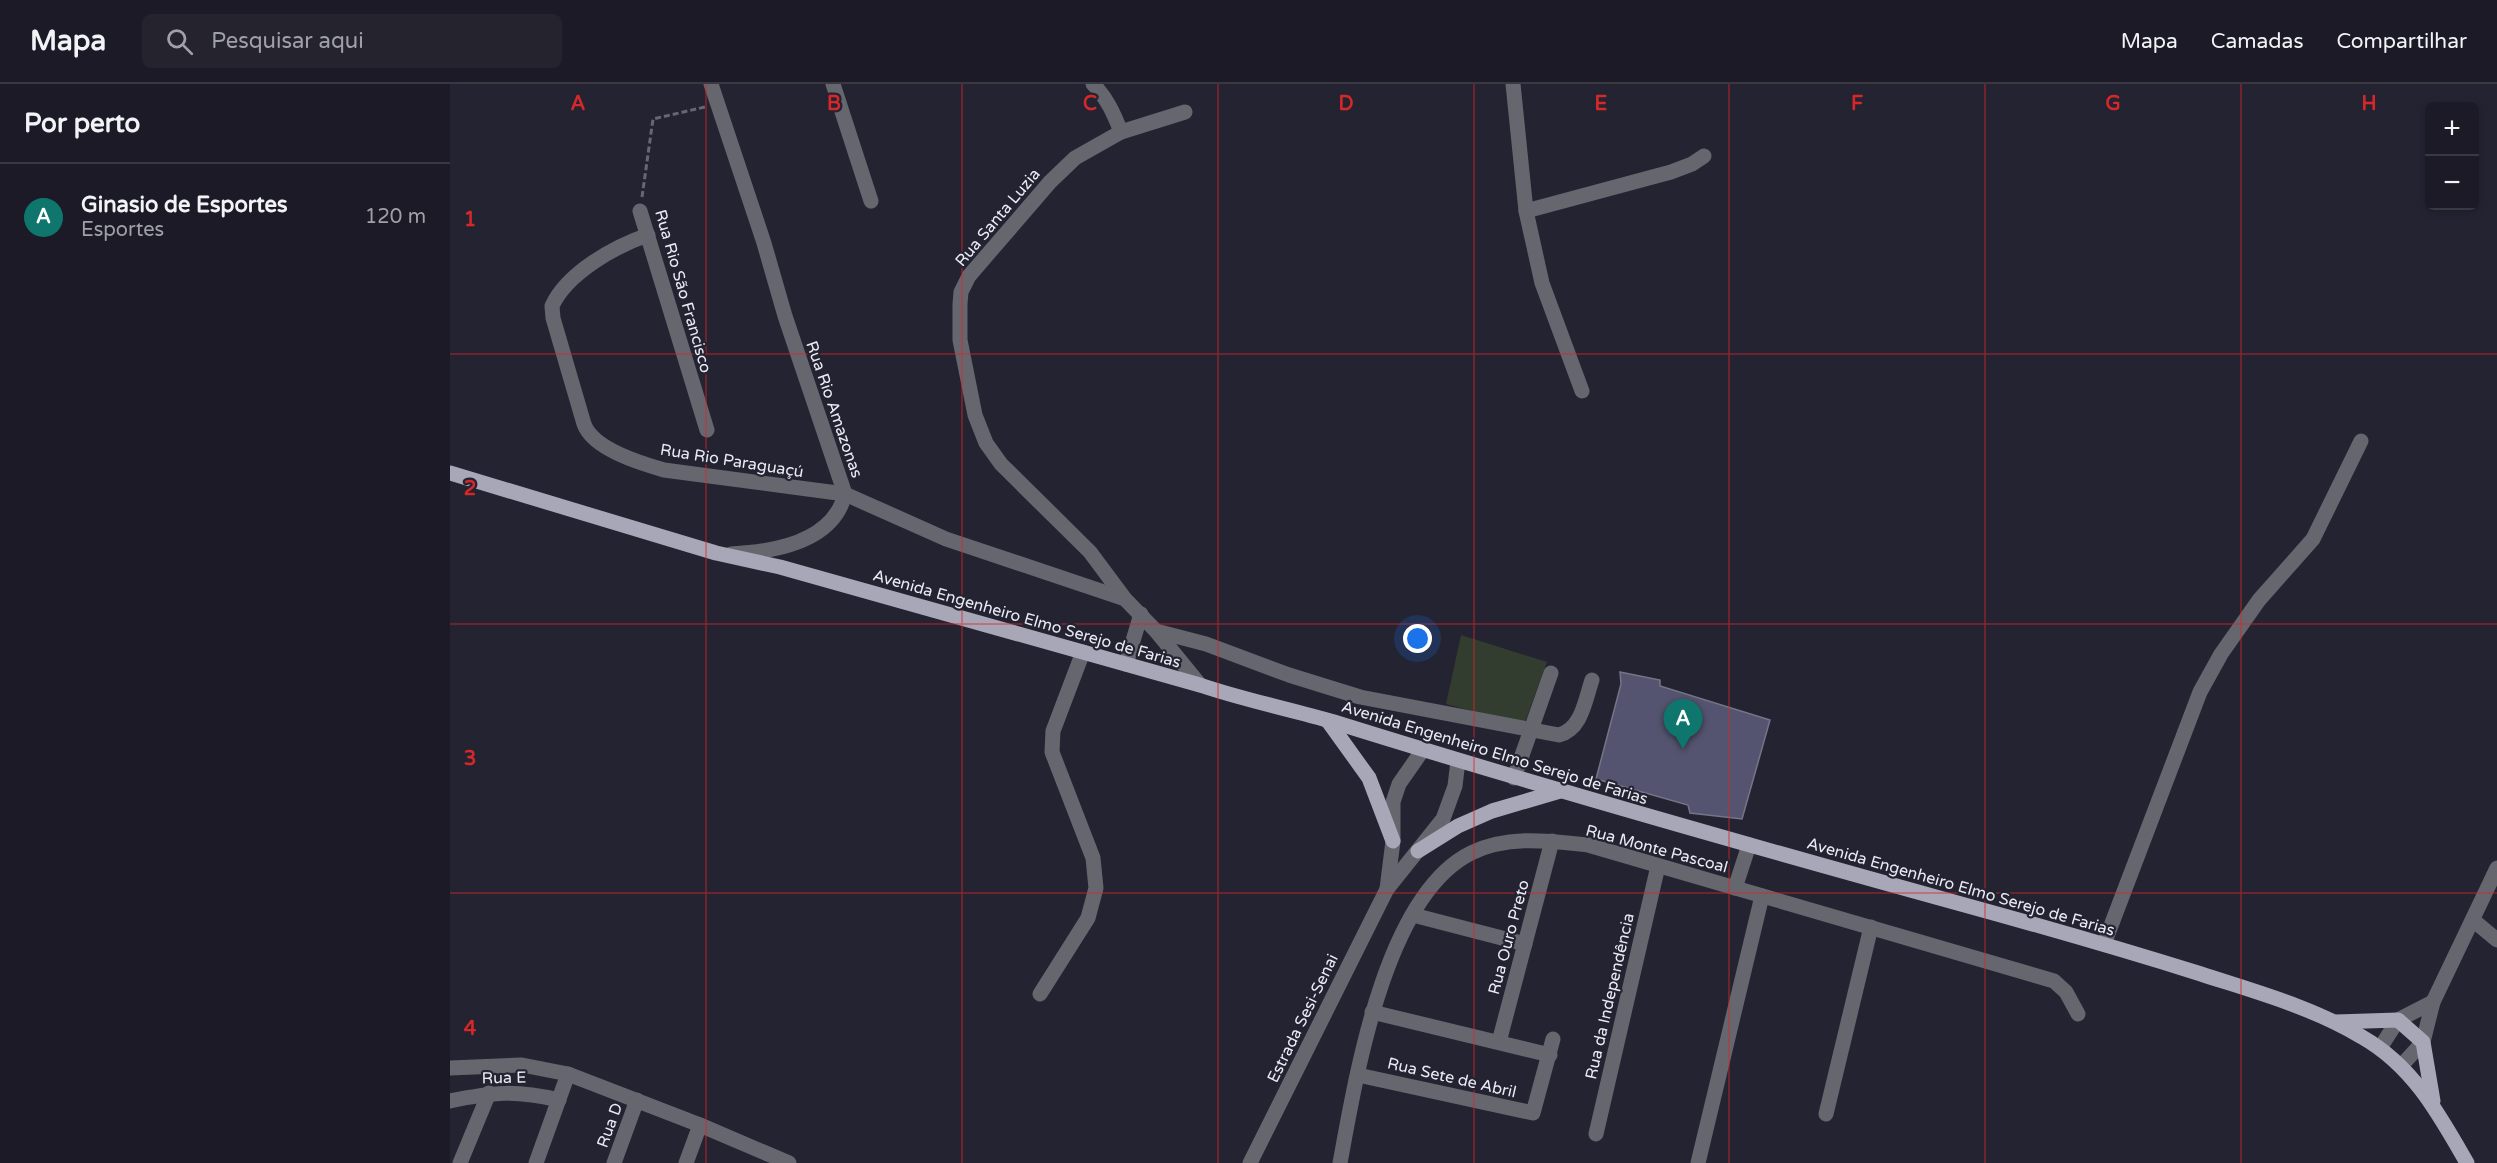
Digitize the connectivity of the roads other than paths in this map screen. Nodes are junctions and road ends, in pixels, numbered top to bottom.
1 (711, 84) edge
2 (833, 84) edge
3 (1092, 84) edge
4 (1513, 84) edge
5 (1185, 112) dead end
6 (1121, 132) junction
7 (1704, 156) dead end
8 (871, 201) dead end
9 (640, 211) road end
10 (1526, 211) junction
11 (648, 235) junction
12 (1582, 391) dead end
13 (707, 430) dead end
14 (2361, 441) dead end
15 (450, 473) edge
16 (845, 494) junction
17 (724, 555) junction
18 (1125, 599) junction
19 (1141, 614) junction
20 (1156, 631) junction
21 (1083, 652) junction
22 (1126, 664) junction
23 (1551, 673) dead end
24 (1592, 680) dead end
25 (1200, 685) junction
26 (1328, 721) junction
27 (1532, 731) junction
28 (1422, 751) junction
29 (1458, 761) junction
30 (1514, 778) junction
31 (1560, 791) junction
32 (1393, 841) junction
33 (1552, 841) junction
34 (1749, 845) junction
35 (1418, 851) junction
36 (1658, 866) junction
37 (2497, 868) edge
38 (1735, 888) junction
39 (1387, 889) junction
40 (1762, 896) junction
41 (1413, 915) junction
42 (2474, 920) junction
43 (1871, 927) junction
44 (2497, 940) edge
45 (1525, 944) junction
46 (2104, 944) junction
47 (1040, 994) dead end
48 (2433, 1002) junction
49 (1372, 1012) junction
50 (2078, 1014) dead end
51 (2398, 1020) junction
52 (2336, 1022) junction
53 (1553, 1039) dead end
54 (1499, 1042) junction
55 (2423, 1042) junction
56 (2380, 1048) junction
57 (1550, 1055) junction
58 (2401, 1066) junction
59 (450, 1068) edge
60 (568, 1074) junction
61 (1358, 1075) junction
62 (489, 1093) junction
63 (559, 1100) junction
64 (637, 1100) junction
65 (450, 1101) edge
66 (2434, 1104) junction
67 (1826, 1114) dead end
68 (700, 1125) junction
69 (1596, 1134) dead end
70 (770, 1159) edge
71 (460, 1163) edge
72 (536, 1163) edge
73 (614, 1163) edge
74 (686, 1163) edge
75 (789, 1163) edge
76 (1250, 1163) edge
77 (1340, 1163) edge
78 (1698, 1163) edge
79 (2467, 1163) edge

1 - 16 street, Rua Rio Amazonas
2 - 8 street
3 - 6 street
4 - 10 street
5 - 6 street, Rua Santa Luzia
6 - 18 street, Rua Santa Luzia
7 - 10 street
9 - 11 street, Rua Rio São Francisco
10 - 12 street
11 - 13 street, Rua Rio São Francisco
11 - 16 street, Rua Rio Paraguaçú
14 - 46 street
15 - 17 main road, Avenida Engenheiro Elmo Serejo de Farias
16 - 17 street
16 - 18 street, Rua Rio Amazonas
17 - 21 main road, Avenida Engenheiro Elmo Serejo de Farias
18 - 19 street, Rua Santa Luzia
19 - 20 street
19 - 22 street
20 - 25 street
20 - 27 street
21 - 22 main road, Avenida Engenheiro Elmo Serejo de Farias
21 - 47 street
22 - 25 main road, Avenida Engenheiro Elmo Serejo de Farias
23 - 27 street
24 - 27 street
25 - 26 main road, Avenida Engenheiro Elmo Serejo de Farias
26 - 28 main road, Avenida Engenheiro Elmo Serejo de Farias
26 - 32 main road
27 - 30 street
28 - 29 main road, Avenida Engenheiro Elmo Serejo de Farias
28 - 32 street, Estrada Sesi-Senai
29 - 30 main road, Avenida Engenheiro Elmo Serejo de Farias
29 - 35 street, Estrada Sesi-Senai
30 - 31 main road, Avenida Engenheiro Elmo Serejo de Farias
31 - 34 main road, Avenida Engenheiro Elmo Serejo de Farias
31 - 35 main road
32 - 39 street, Estrada Sesi-Senai
33 - 36 street, Rua Monte Pascoal
33 - 41 street, Rua Monte Pascoal
33 - 45 street, Rua Ouro Preto
34 - 38 street
34 - 46 main road, Avenida Engenheiro Elmo Serejo de Farias
35 - 39 street, Estrada Sesi-Senai
36 - 38 street, Rua Monte Pascoal
36 - 69 street, Rua da Independência
37 - 42 street
38 - 40 street, Rua Monte Pascoal
39 - 76 street, Estrada Sesi-Senai
40 - 43 street, Rua Monte Pascoal
40 - 78 street
41 - 45 street
41 - 49 street, Rua Monte Pascoal
42 - 44 street
42 - 48 street
43 - 50 street, Rua Monte Pascoal
43 - 67 street
45 - 54 street, Rua Ouro Preto
46 - 52 main road, Avenida Engenheiro Elmo Serejo de Farias
48 - 51 street
48 - 55 street
49 - 54 street
49 - 61 street, Rua Monte Pascoal
51 - 52 main road
51 - 55 main road
51 - 56 street
52 - 56 main road, Avenida Engenheiro Elmo Serejo de Farias
53 - 57 street, Rua Sete de Abril
54 - 57 street
55 - 58 street
55 - 66 main road
56 - 58 main road, Avenida Engenheiro Elmo Serejo de Farias
57 - 61 street, Rua Sete de Abril
58 - 66 main road, Avenida Engenheiro Elmo Serejo de Farias
59 - 60 street
60 - 63 street
60 - 64 street
61 - 77 street, Rua Monte Pascoal
62 - 63 street, Rua E
62 - 65 street, Rua E
62 - 71 street
63 - 72 street
64 - 68 street
64 - 73 street, Rua D
66 - 79 main road, Avenida Engenheiro Elmo Serejo de Farias
68 - 70 street
68 - 74 street
70 - 75 street

